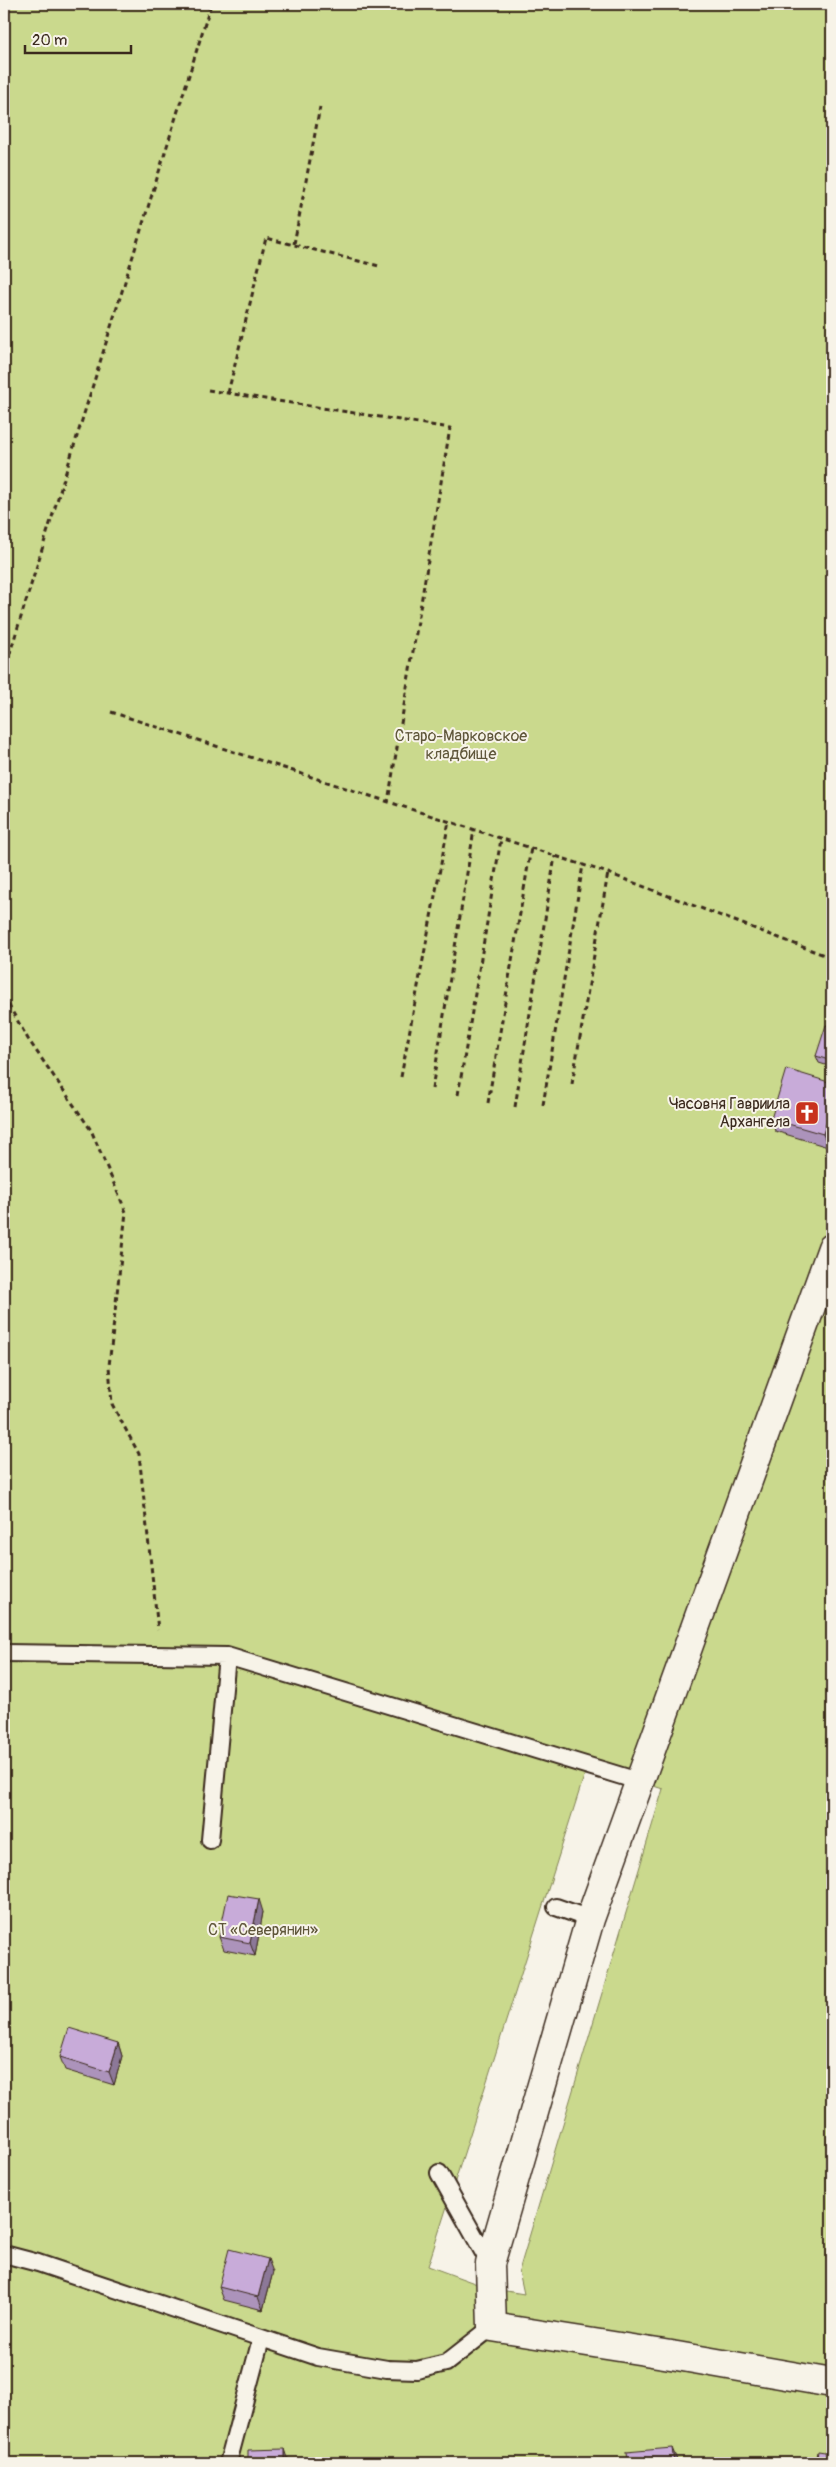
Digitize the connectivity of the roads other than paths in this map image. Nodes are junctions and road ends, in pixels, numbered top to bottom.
1 (832, 1248) edge
2 (4, 1653) edge
3 (227, 1656) junction
4 (638, 1781) junction
5 (210, 1840) dead end
6 (556, 1907) dead end
7 (590, 1919) junction
8 (439, 2173) dead end
9 (4, 2254) edge
10 (490, 2264) junction
11 (492, 2327) junction
12 (261, 2339) junction
13 (832, 2383) edge
14 (228, 2463) edge

1 - 4 street
2 - 3 lane
3 - 4 lane
3 - 5 lane
4 - 7 street
6 - 7 lane
7 - 10 street
8 - 10 lane
9 - 12 lane
10 - 11 street
11 - 12 lane
11 - 13 street
12 - 14 lane

